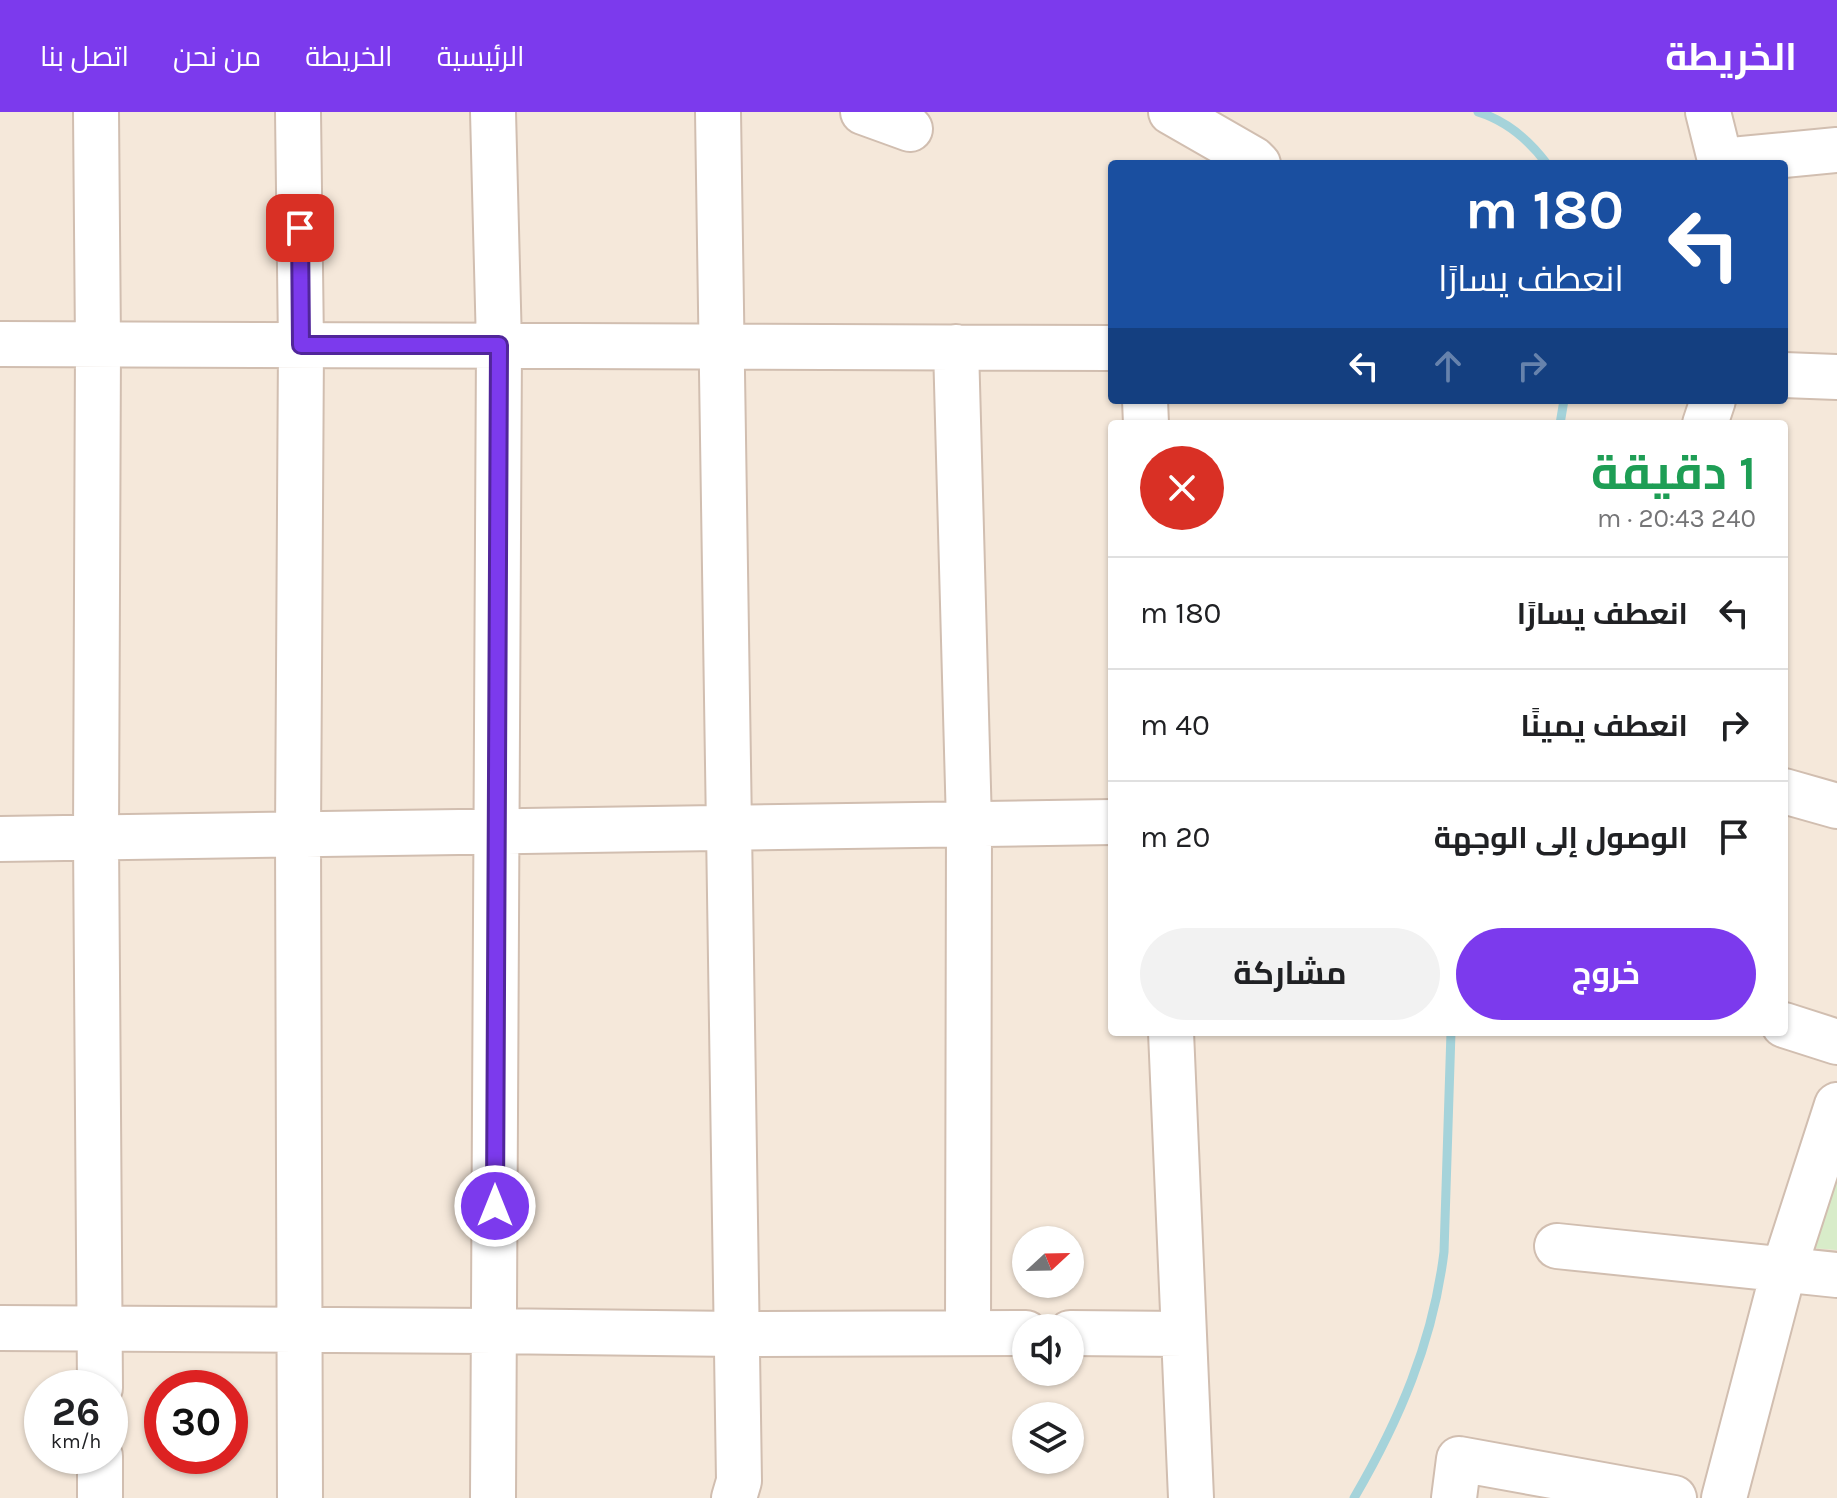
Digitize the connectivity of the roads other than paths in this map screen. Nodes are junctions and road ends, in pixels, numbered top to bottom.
1 (96, 112) edge
2 (298, 112) edge
3 (493, 112) edge
4 (718, 112) edge
5 (863, 112) edge
6 (1171, 112) edge
7 (1708, 112) edge
8 (910, 129) dead end
9 (1837, 150) edge
10 (1254, 160) edge
11 (1720, 160) edge
12 (1740, 160) edge
13 (0, 344) edge
14 (98, 344) junction
15 (301, 345) junction
16 (499, 345) junction
17 (721, 346) junction
18 (956, 347) junction
19 (1108, 348) edge
20 (1788, 375) edge
21 (1837, 377) edge
22 (1788, 792) edge
23 (1837, 806) edge
24 (1108, 822) edge
25 (969, 824) junction
26 (729, 828) junction
27 (497, 831) junction
28 (298, 834) junction
29 (96, 838) junction
30 (0, 839) edge
31 (1788, 1026) edge
32 (1171, 1036) edge
33 (1837, 1042) edge
34 (1837, 1105) edge
35 (1557, 1246) dead end
36 (1784, 1269) junction
37 (1837, 1275) edge
38 (0, 1328) edge
39 (101, 1329) junction
40 (300, 1330) junction
41 (494, 1331) junction
42 (968, 1333) junction
43 (1012, 1333) edge
44 (1084, 1333) edge
45 (737, 1334) junction
46 (1183, 1334) junction
47 (100, 1370) edge
48 (100, 1474) edge
49 (100, 1498) edge
50 (300, 1498) edge
51 (493, 1498) edge
52 (734, 1498) edge
53 (1191, 1498) edge
54 (1454, 1498) edge
55 (1674, 1498) edge
56 (1724, 1498) edge

1 - 14 street
2 - 15 street
3 - 16 street
4 - 17 street
5 - 8 street
6 - 10 street
7 - 11 street
9 - 12 street
13 - 14 street
14 - 15 street
14 - 29 street
15 - 16 street
15 - 28 street
16 - 17 street
16 - 27 street
17 - 18 street
17 - 26 street
18 - 19 street
18 - 25 street
20 - 21 street
22 - 23 street
24 - 25 street
25 - 26 street
25 - 42 street
26 - 27 street
26 - 45 street
27 - 28 street
27 - 41 street
28 - 29 street
28 - 40 street
29 - 30 street
29 - 39 street
31 - 33 street
32 - 46 street
34 - 36 street
35 - 36 street
36 - 37 street
36 - 56 street
38 - 39 street
39 - 40 street
39 - 47 street
40 - 41 street
40 - 50 street
41 - 45 street
41 - 51 street
42 - 43 street
42 - 45 street
44 - 46 street
45 - 52 street
46 - 53 street
48 - 49 street
54 - 55 street

